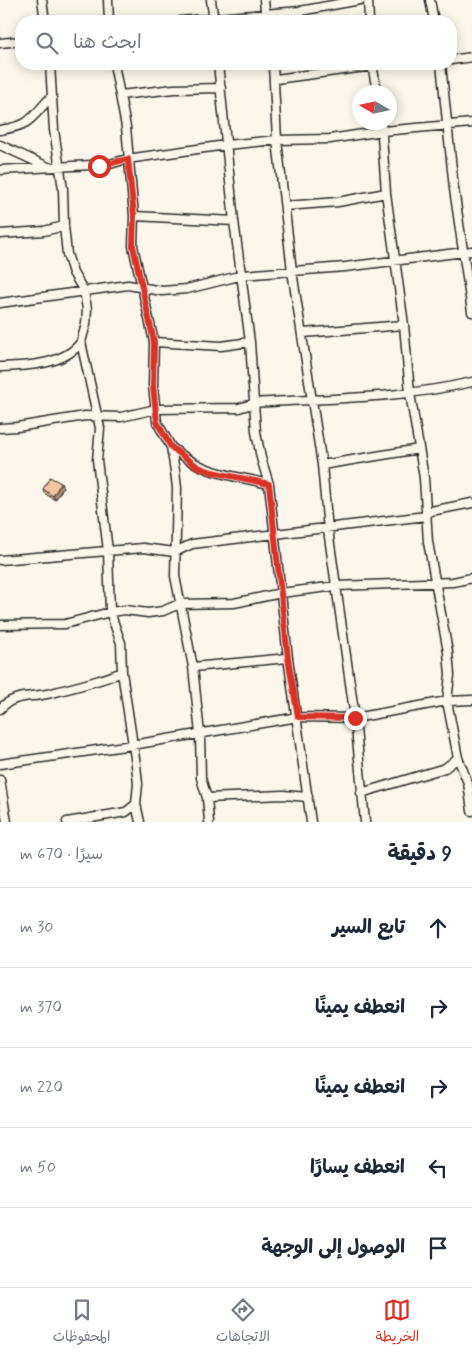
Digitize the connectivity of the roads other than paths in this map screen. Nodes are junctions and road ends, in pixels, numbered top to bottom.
1 (42, 0) edge
2 (108, 0) edge
3 (211, 0) edge
4 (264, 0) edge
5 (360, 0) edge
6 (368, 0) edge
7 (430, 0) edge
8 (44, 15) edge
9 (109, 15) edge
10 (213, 15) edge
11 (265, 15) edge
12 (277, 15) edge
13 (369, 15) edge
14 (433, 15) edge
15 (15, 42) edge
16 (0, 43) edge
17 (472, 57) edge
18 (457, 59) edge
19 (50, 70) edge
20 (115, 70) edge
21 (219, 70) edge
22 (274, 70) edge
23 (338, 70) edge
24 (374, 70) edge
25 (442, 70) edge
26 (276, 79) junction
27 (376, 85) edge
28 (221, 88) junction
29 (120, 95) junction
30 (51, 98) junction
31 (472, 123) edge
32 (448, 125) junction
33 (0, 130) edge
34 (383, 131) junction
35 (277, 140) junction
36 (0, 145) edge
37 (226, 145) junction
38 (128, 159) junction
39 (61, 166) junction
40 (50, 168) junction
41 (0, 170) edge
42 (386, 193) junction
43 (286, 206) junction
44 (134, 216) junction
45 (234, 221) junction
46 (64, 226) junction
47 (0, 234) edge
48 (472, 251) edge
49 (463, 252) junction
50 (396, 260) junction
51 (292, 271) junction
52 (243, 275) junction
53 (143, 289) junction
54 (84, 291) junction
55 (0, 302) edge
56 (472, 312) edge
57 (404, 325) junction
58 (303, 333) junction
59 (81, 342) junction
60 (154, 342) junction
61 (250, 342) junction
62 (0, 367) edge
63 (472, 382) edge
64 (410, 393) junction
65 (311, 400) junction
66 (255, 403) junction
67 (156, 409) junction
68 (98, 416) junction
69 (0, 428) edge
70 (171, 447) junction
71 (419, 449) junction
72 (322, 465) junction
73 (269, 484) junction
74 (472, 503) edge
75 (426, 514) junction
76 (328, 530) junction
77 (275, 536) junction
78 (108, 551) junction
79 (175, 552) junction
80 (0, 560) edge
81 (472, 578) edge
82 (436, 582) junction
83 (336, 586) junction
84 (281, 592) junction
85 (180, 604) junction
86 (110, 612) junction
87 (0, 625) edge
88 (11, 625) junction
89 (0, 631) edge
90 (288, 658) junction
91 (193, 667) junction
92 (122, 672) junction
93 (472, 700) edge
94 (447, 701) junction
95 (0, 709) edge
96 (298, 717) junction
97 (355, 718) junction
98 (200, 734) junction
99 (132, 745) junction
100 (458, 758) junction
101 (0, 764) edge
102 (0, 780) edge
103 (361, 793) junction
104 (308, 797) junction
105 (207, 798) junction
106 (136, 804) junction
107 (472, 811) edge
108 (7, 822) edge
109 (67, 822) edge
110 (140, 822) edge
111 (208, 822) edge
112 (311, 822) edge
113 (365, 822) edge

1 - 8 street
2 - 9 street
3 - 10 street
4 - 11 street
5 - 12 street
6 - 13 street
7 - 14 street
15 - 16 street
17 - 18 street
19 - 30 street
20 - 29 street
21 - 28 street
22 - 26 street
23 - 26 street
24 - 27 street
25 - 32 street
26 - 35 street
28 - 29 street
28 - 37 street
29 - 38 street
30 - 33 street
30 - 39 street
31 - 32 street
32 - 34 street
32 - 49 street
34 - 35 street
34 - 42 street
35 - 37 street
35 - 43 street
36 - 40 street
37 - 38 street
37 - 45 street
38 - 39 street
38 - 44 street
39 - 40 street
39 - 46 street
40 - 41 street
42 - 43 street
42 - 50 street
43 - 51 street
44 - 45 street
44 - 53 street
45 - 52 street
46 - 47 street
46 - 54 street
48 - 49 street
49 - 50 street
49 - 56 street
50 - 51 street
50 - 57 street
51 - 52 street
51 - 58 street
52 - 53 street
52 - 61 street
53 - 54 street
53 - 60 street
54 - 55 street
54 - 59 street
57 - 58 street
57 - 64 street
58 - 65 street
59 - 62 street
59 - 68 street
60 - 61 street
60 - 67 street
61 - 66 street
63 - 64 street
64 - 65 street
64 - 71 street
65 - 66 street
65 - 72 street
66 - 67 street
66 - 73 street
67 - 68 street
67 - 70 street
68 - 69 street
68 - 78 street
70 - 73 street
70 - 79 street
71 - 72 street
71 - 75 street
72 - 76 street
73 - 77 street
74 - 75 street
75 - 76 street
75 - 82 street
76 - 77 street
76 - 83 street
77 - 79 street
77 - 84 street
78 - 79 street
78 - 80 street
78 - 86 street
79 - 85 street
81 - 82 street
82 - 83 street
82 - 94 street
83 - 84 street
83 - 97 street
84 - 85 street
84 - 90 street
85 - 86 street
85 - 91 street
86 - 88 street
86 - 92 street
87 - 88 street
88 - 89 street
90 - 91 street
90 - 96 street
91 - 98 street
92 - 95 street
92 - 99 street
93 - 94 street
94 - 97 street
94 - 100 street
96 - 97 street
96 - 98 street
96 - 104 street
97 - 103 street
98 - 99 street
98 - 105 street
99 - 101 street
99 - 106 street
100 - 103 street
100 - 107 street
102 - 108 street
103 - 113 street
104 - 105 street
104 - 112 street
105 - 111 street
106 - 109 street
106 - 110 street

